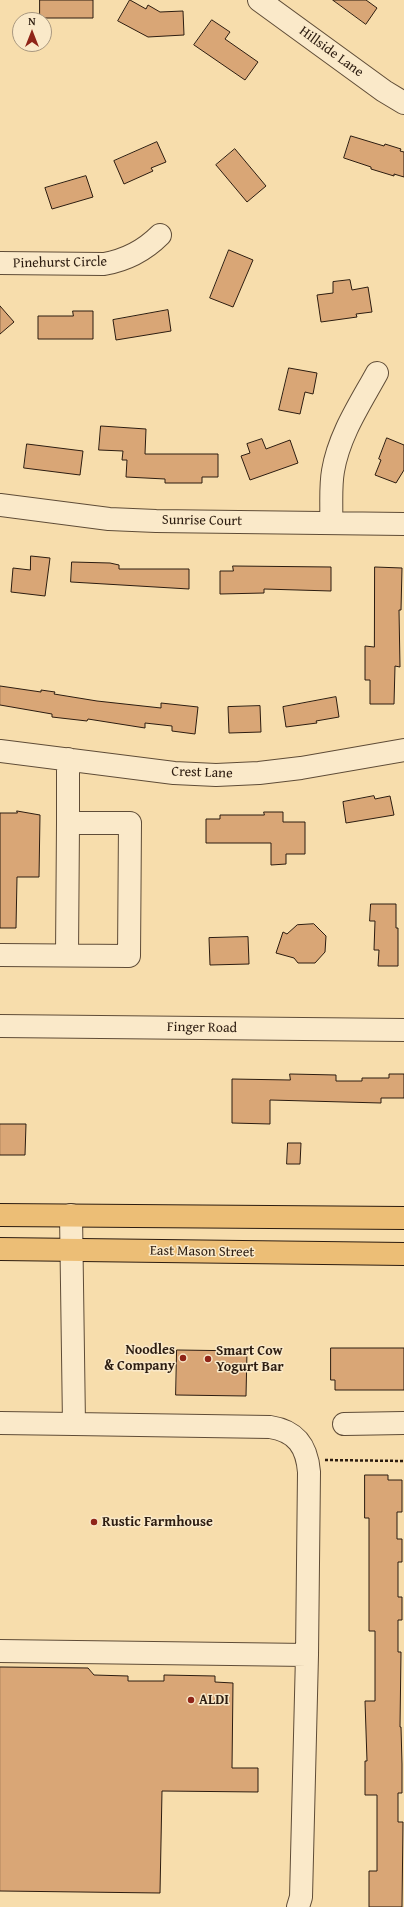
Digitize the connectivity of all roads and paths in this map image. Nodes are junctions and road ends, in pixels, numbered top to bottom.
1 (259, 0) edge
2 (404, 103) edge
3 (160, 235) dead end
4 (0, 263) edge
5 (377, 373) dead end
6 (0, 505) edge
7 (331, 523) junction
8 (404, 524) edge
9 (404, 750) edge
10 (0, 751) edge
11 (68, 760) junction
12 (68, 823) junction
13 (0, 955) edge
14 (67, 956) junction
15 (0, 1026) edge
16 (404, 1030) edge
17 (0, 1215) edge
18 (71, 1215) junction
19 (404, 1218) edge
20 (0, 1249) edge
21 (71, 1250) junction
22 (404, 1254) edge
23 (0, 1423) edge
24 (404, 1423) edge
25 (74, 1424) junction
26 (344, 1424) dead end
27 (308, 1460) junction
28 (404, 1461) edge
29 (0, 1651) edge
30 (307, 1655) junction
31 (298, 1907) edge

1 - 2 street, Hillside Lane
3 - 4 street, Pinehurst Circle
5 - 7 street
6 - 7 street, Sunrise Court
7 - 8 street, Sunrise Court
9 - 11 street, Crest Lane
10 - 11 street, Crest Lane
11 - 12 street
12 - 14 street
12 - 14 street
13 - 14 street
15 - 16 street, Finger Road
17 - 18 main road
18 - 19 main road
18 - 21 street
20 - 21 main road, East Mason Street
21 - 22 main road, East Mason Street
21 - 25 street
23 - 25 street
24 - 26 street
25 - 27 street
27 - 28 path
27 - 30 street
29 - 30 street
30 - 31 street

